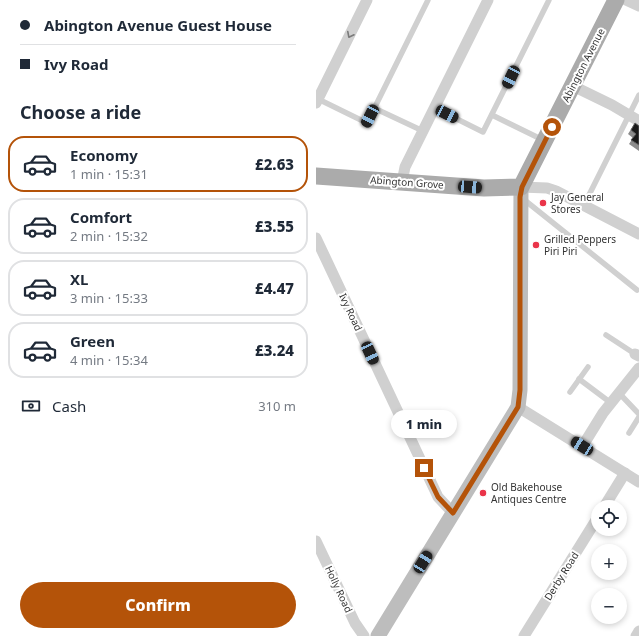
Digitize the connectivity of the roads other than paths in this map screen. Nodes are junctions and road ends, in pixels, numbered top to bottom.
1 (367, 0) edge
2 (428, 0) edge
3 (488, 0) edge
4 (549, 0) edge
5 (616, 0) edge
6 (626, 0) edge
7 (639, 6) edge
8 (573, 86) junction
9 (639, 95) edge
10 (317, 101) edge
11 (374, 108) junction
12 (435, 108) junction
13 (492, 115) junction
14 (629, 115) junction
15 (639, 121) edge
16 (423, 131) junction
17 (546, 140) junction
18 (316, 176) edge
19 (402, 182) junction
20 (521, 192) junction
21 (584, 205) junction
22 (639, 234) edge
23 (316, 238) edge
24 (637, 290) dead end
25 (606, 335) dead end
26 (637, 355) edge
27 (588, 367) dead end
28 (639, 368) edge
29 (579, 379) junction
30 (570, 392) dead end
31 (619, 393) junction
32 (611, 403) junction
33 (518, 407) junction
34 (639, 415) edge
35 (629, 433) dead end
36 (582, 446) junction
37 (625, 474) junction
38 (639, 482) edge
39 (608, 500) edge
40 (453, 513) junction
41 (591, 528) edge
42 (316, 541) edge
43 (639, 632) edge
44 (364, 636) edge
45 (378, 636) edge
46 (524, 636) edge
47 (636, 636) edge

1 -> 10 street
2 - 11 lane
3 - 12 street
4 - 13 lane
5 - 8 main road, Abington Avenue
6 - 7 street
8 - 14 street
8 - 17 main road, Abington Avenue
9 - 14 lane
10 - 11 lane
11 - 16 lane
12 - 13 lane
12 - 16 street
13 - 17 lane
14 - 15 street
14 - 21 lane
16 - 19 street
17 - 20 main road, Abington Avenue
18 - 19 main road, Abington Grove
19 - 20 main road, Abington Grove
20 - 21 street
20 - 24 lane
20 - 33 main road, Abington Avenue
21 - 22 street
23 - 40 street, Ivy Road
25 - 26 lane
27 - 29 lane
28 - 31 street
29 - 30 lane
29 - 32 lane
31 - 32 street
31 - 34 lane
32 - 36 street
33 - 36 street
33 - 40 main road, Abington Avenue
34 - 35 lane
36 - 37 street
37 - 38 street
37 - 39 street
40 - 45 main road, Abington Avenue
41 - 46 street, Derby Road
42 - 44 street, Holly Road
43 - 47 street

